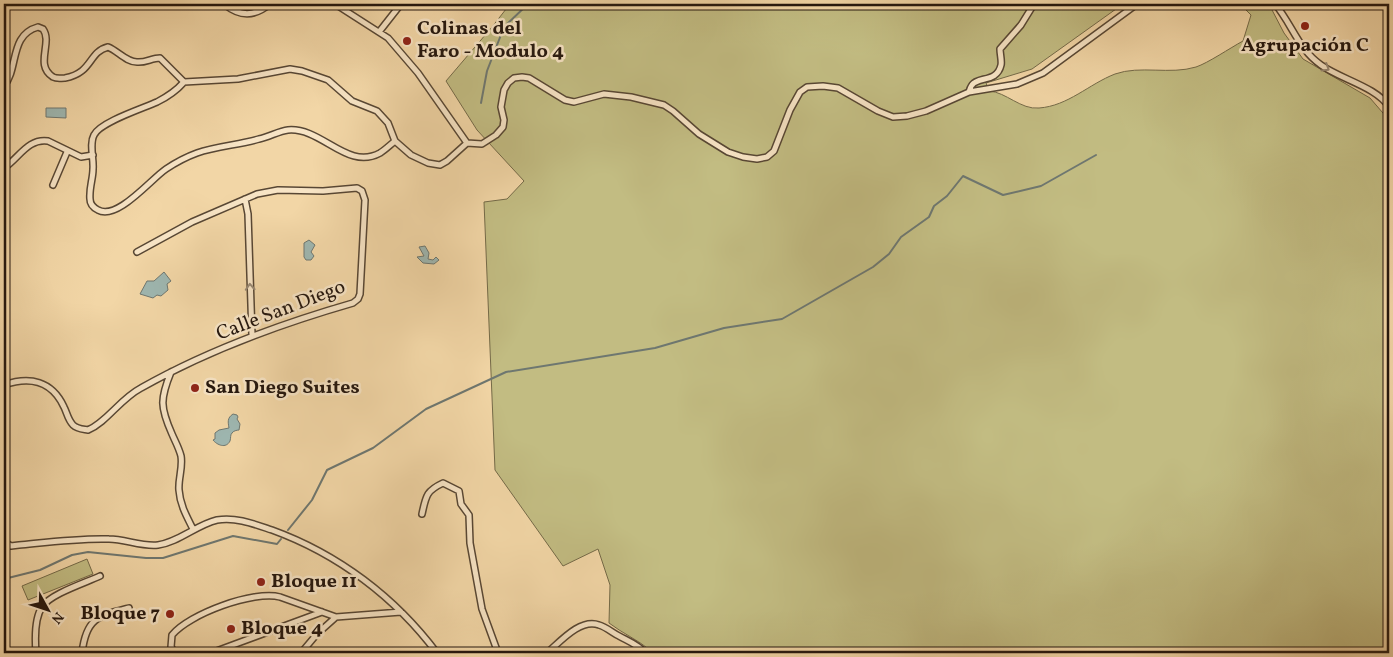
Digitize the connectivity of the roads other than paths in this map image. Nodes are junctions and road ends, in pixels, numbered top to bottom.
1 (224, 4) edge
2 (270, 4) edge
3 (335, 4) edge
4 (401, 4) edge
5 (1034, 4) edge
6 (1137, 4) edge
7 (1275, 4) edge
8 (379, 32) junction
9 (184, 82) junction
10 (4, 86) edge
11 (969, 92) junction
12 (1389, 107) edge
13 (395, 141) junction
14 (467, 143) junction
15 (67, 152) junction
16 (93, 155) junction
17 (4, 168) edge
18 (53, 185) dead end
19 (245, 199) junction
20 (136, 252) dead end
21 (252, 335) junction
22 (171, 372) junction
23 (4, 385) edge
24 (422, 514) dead end
25 (194, 530) junction
26 (4, 542) edge
27 (100, 576) dead end
28 (129, 608) dead end
29 (322, 612) junction
30 (401, 612) junction
31 (336, 617) junction
32 (36, 653) edge
33 (82, 653) edge
34 (175, 653) edge
35 (211, 653) edge
36 (301, 653) edge
37 (437, 653) edge
38 (498, 653) edge
39 (547, 653) edge
40 (645, 653) edge

1 - 2 street
3 - 8 street
4 - 8 street
5 - 11 street
6 - 11 street
7 -> 12 street
8 - 14 street
9 - 10 street
9 - 13 street
9 - 16 street
11 - 14 street
13 - 14 street
13 - 16 street
15 - 16 street
15 - 17 street
15 - 18 street
19 - 20 street, Calle San Diego
21 -> 19 street
19 - 21 street, Calle San Diego
21 - 22 street, Calle San Diego
22 - 23 street, Calle San Diego
22 - 25 street
24 - 38 street
25 - 26 street
25 - 30 street
27 - 32 street
28 - 33 street
29 - 31 street
29 - 34 street
29 - 35 street
30 - 31 street
30 - 37 street
31 - 36 street
39 - 40 street

